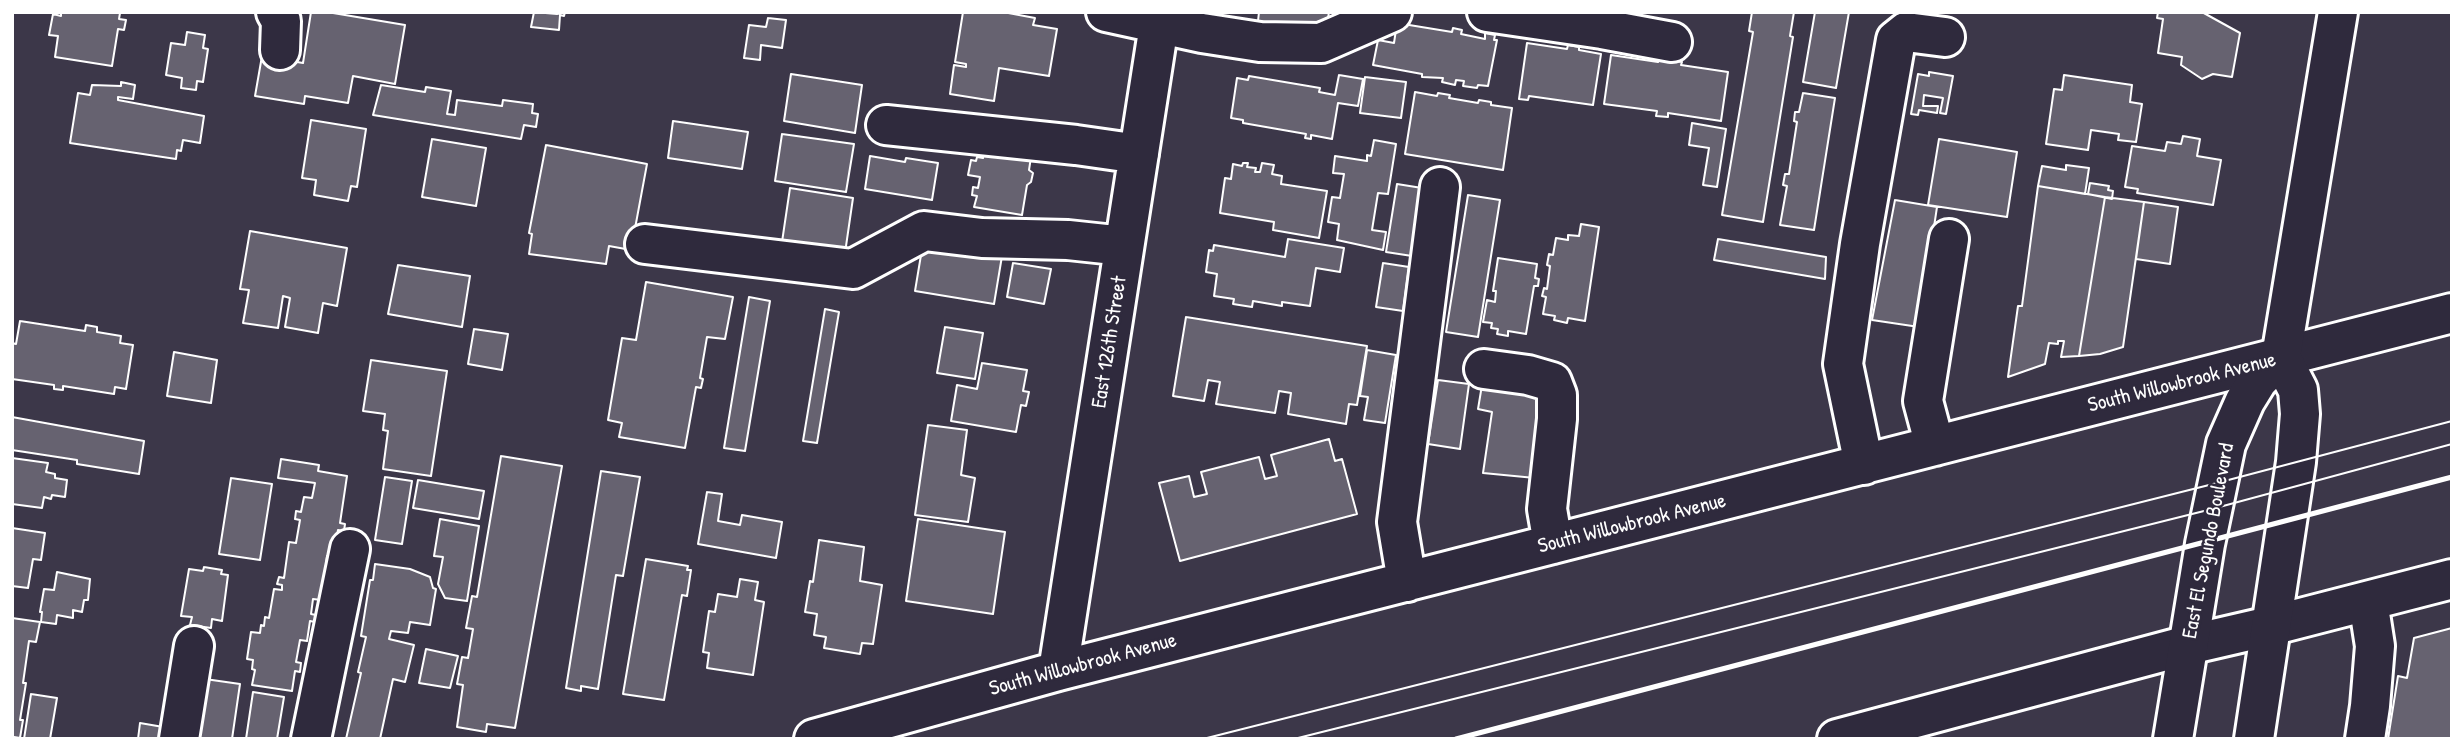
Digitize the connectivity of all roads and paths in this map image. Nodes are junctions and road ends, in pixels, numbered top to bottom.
1 (276, 12) edge
2 (1106, 12) edge
3 (1392, 12) edge
4 (1487, 12) edge
5 (2338, 12) edge
6 (1160, 18) edge
7 (1945, 37) dead end
8 (1672, 42) dead end
9 (280, 50) dead end
10 (886, 125) dead end
11 (1139, 154) junction
12 (1440, 187) dead end
13 (1950, 239) dead end
14 (645, 244) dead end
15 (1124, 246) junction
16 (2452, 313) edge
17 (2281, 357) junction
18 (1484, 369) dead end
19 (1935, 446) junction
20 (1864, 465) junction
21 (1553, 544) junction
22 (350, 548) dead end
23 (2452, 579) edge
24 (1407, 582) junction
25 (2368, 601) junction
26 (2270, 626) junction
27 (2188, 645) junction
28 (194, 646) dead end
29 (1058, 671) junction
30 (179, 739) edge
31 (311, 739) edge
32 (814, 739) edge
33 (1837, 739) edge
34 (2174, 739) edge
35 (2254, 739) edge
36 (2365, 739) edge

1 - 9 street
2 - 6 street
3 - 6 street
4 - 8 street
5 - 17 street
6 - 11 street, East 126th Street
7 - 20 street
10 - 11 street
11 - 15 street, East 126th Street
12 - 24 street
13 - 19 street
14 - 15 street
15 - 29 street, East 126th Street
16 - 17 street, South Willowbrook Avenue
17 - 19 street, South Willowbrook Avenue
17 - 26 street
17 - 27 street, East El Segundo Boulevard
18 - 21 street
19 - 20 street, South Willowbrook Avenue
20 - 21 street, South Willowbrook Avenue
21 - 24 street, South Willowbrook Avenue
22 - 31 street
23 - 25 street
24 - 29 street, South Willowbrook Avenue
25 - 26 street
25 - 36 street
26 - 27 street
26 - 35 street
27 - 33 street
27 - 34 street, East El Segundo Boulevard
28 - 30 street
29 - 32 street, South Willowbrook Avenue

